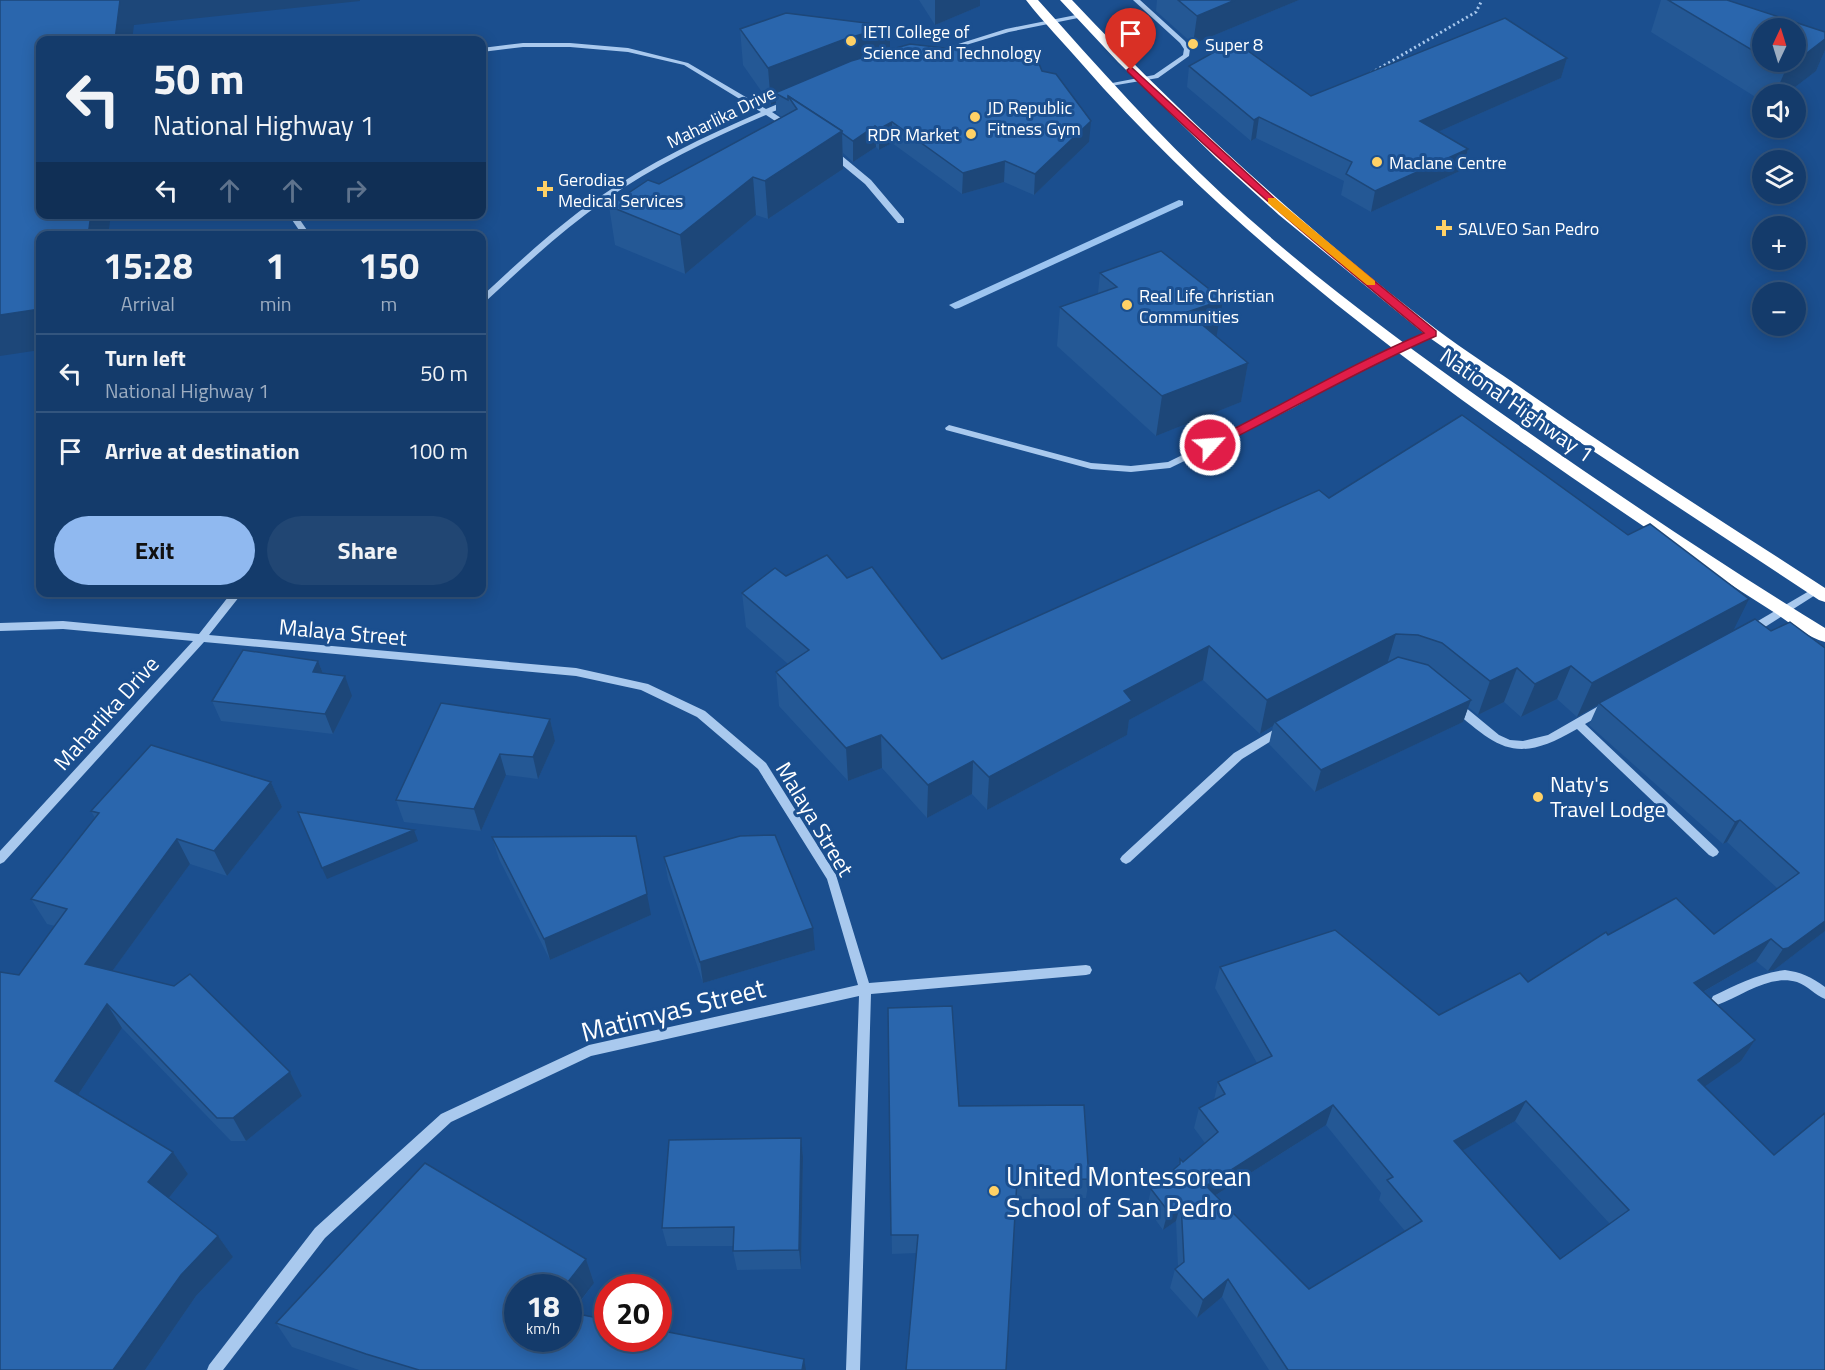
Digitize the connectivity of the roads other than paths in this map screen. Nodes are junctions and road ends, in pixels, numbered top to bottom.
1 (1032, 0) edge
2 (1066, 0) edge
3 (1136, 0) edge
4 (1081, 16) junction
5 (1050, 20) junction
6 (486, 50) edge
7 (925, 55) edge
8 (1141, 79) junction
9 (1107, 86) junction
10 (797, 99) edge
11 (766, 112) junction
12 (796, 130) edge
13 (826, 149) edge
14 (902, 221) dead end
15 (486, 296) edge
16 (1432, 333) junction
17 (1399, 348) junction
18 (949, 428) dead end
19 (1821, 593) edge
20 (234, 597) edge
21 (1783, 610) junction
22 (0, 627) edge
23 (1825, 636) edge
24 (1738, 637) edge
25 (200, 639) junction
26 (1444, 697) edge
27 (1618, 701) edge
28 (1300, 719) edge
29 (1577, 723) junction
30 (1713, 852) dead end
31 (0, 859) edge
32 (1126, 859) dead end
33 (1086, 970) dead end
34 (865, 989) junction
35 (1825, 994) edge
36 (1717, 1000) dead end
37 (214, 1370) edge
38 (853, 1370) edge

1 - 5 highway, National Highway 1
2 - 4 highway, National Highway 1
3 - 8 street
4 - 5 street
4 - 8 highway, National Highway 1
5 - 7 street
5 - 9 highway, National Highway 1
6 - 11 street
8 - 9 street
8 - 16 highway, National Highway 1
9 - 17 highway, National Highway 1
10 - 11 street, Maharlika Drive
11 - 12 street
11 - 15 street, Maharlika Drive
13 - 14 street
16 - 17 street
16 - 19 highway, National Highway 1
17 - 18 street
17 - 21 highway, National Highway 1
19 - 21 street
20 - 25 street, Maharlika Drive
21 - 23 highway, National Highway 1
21 - 24 street
22 - 25 street, Malaya Street
25 - 31 street, Maharlika Drive
25 - 34 street, Malaya Street
26 - 29 street
27 - 29 street
28 - 32 street
29 - 30 street
33 - 34 street, Matimyas Street
34 - 37 street, Matimyas Street
34 - 38 street, Malaya Street
35 - 36 street

